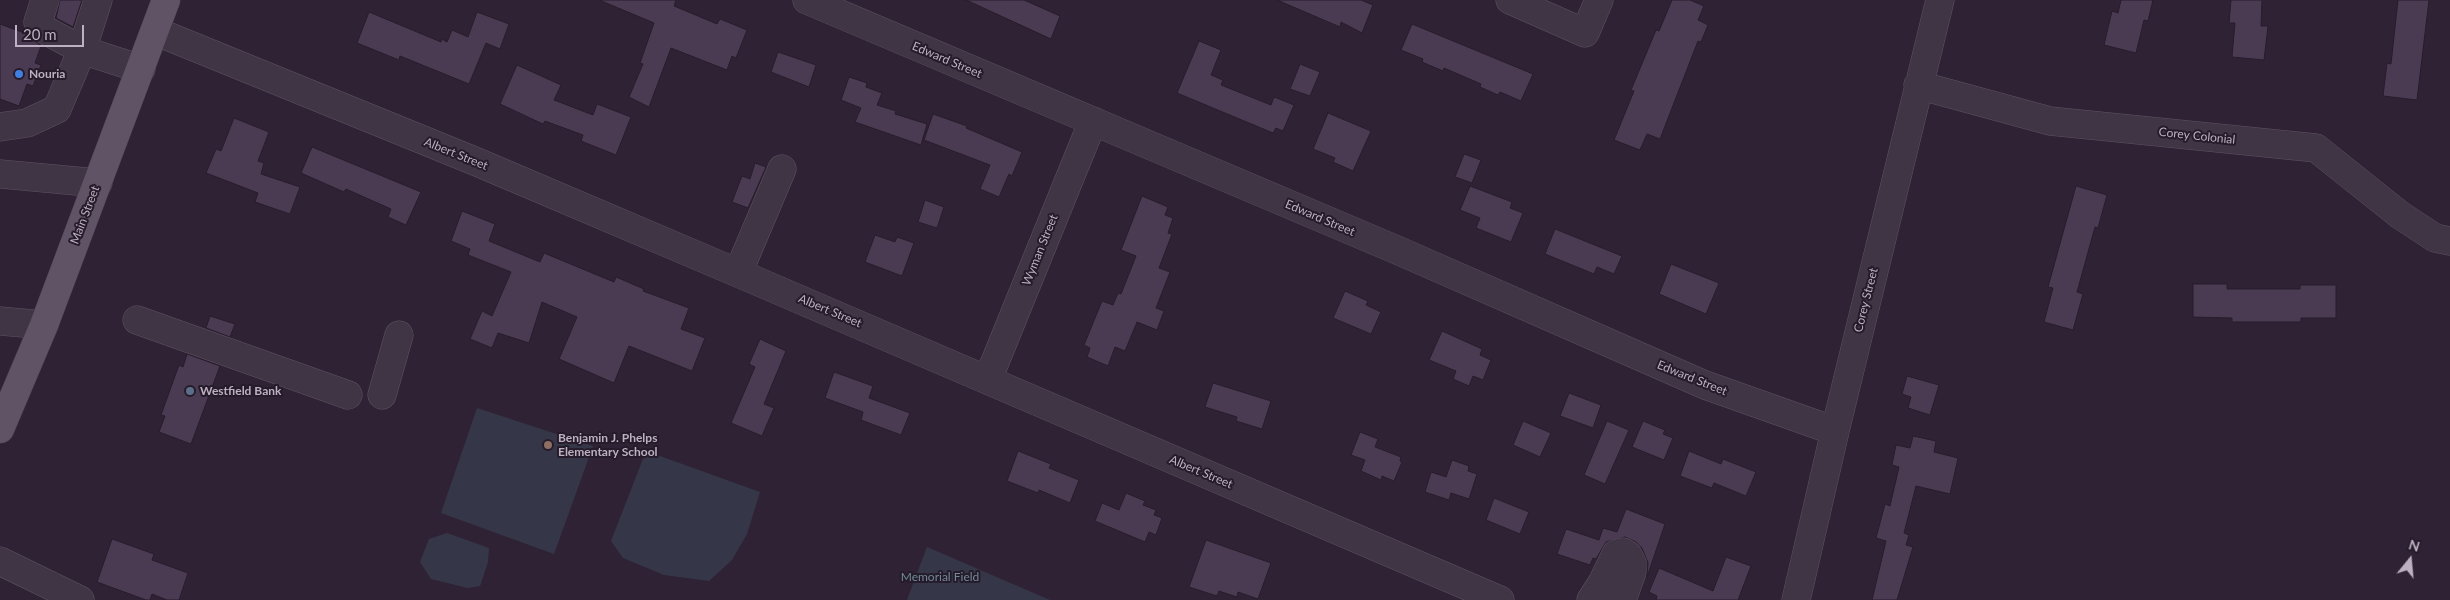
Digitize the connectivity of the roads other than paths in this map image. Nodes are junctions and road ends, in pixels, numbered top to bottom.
1 (45, 0) edge
2 (98, 0) edge
3 (166, 0) edge
4 (808, 0) edge
5 (1510, 0) edge
6 (1599, 0) edge
7 (1940, 0) edge
8 (155, 32) junction
9 (82, 50) junction
10 (141, 69) junction
11 (1918, 85) junction
12 (1092, 121) junction
13 (0, 127) edge
14 (782, 169) dead end
15 (0, 174) edge
16 (98, 183) junction
17 (2450, 241) edge
18 (738, 273) junction
19 (137, 320) dead end
20 (0, 321) edge
21 (44, 325) junction
22 (399, 335) dead end
23 (988, 379) junction
24 (348, 395) dead end
25 (382, 395) dead end
26 (0, 429) edge
27 (1835, 430) junction
28 (0, 561) edge
29 (80, 600) edge
30 (1500, 600) edge
31 (1590, 600) edge
32 (1622, 600) edge
33 (1796, 600) edge

1 - 9 street
2 - 9 street
3 - 8 main road, Main Street
4 - 12 street, Edward Street
5 - 6 street
7 - 11 street, Corey Street
8 - 10 main road, Main Street
8 - 18 street, Albert Street
9 - 10 street
9 - 13 street
10 - 16 main road, Main Street
11 - 17 street, Corey Colonial
11 - 27 street, Corey Street
12 - 23 street, Wyman Street
12 - 27 street, Edward Street
14 - 18 street
15 - 16 street
16 - 21 main road, Main Street
18 - 23 street, Albert Street
19 - 24 street
20 - 21 street
21 - 26 main road, Main Street
22 - 25 street
23 - 30 street, Albert Street
27 - 33 street, Corey Street
28 - 29 street
31 - 32 street

